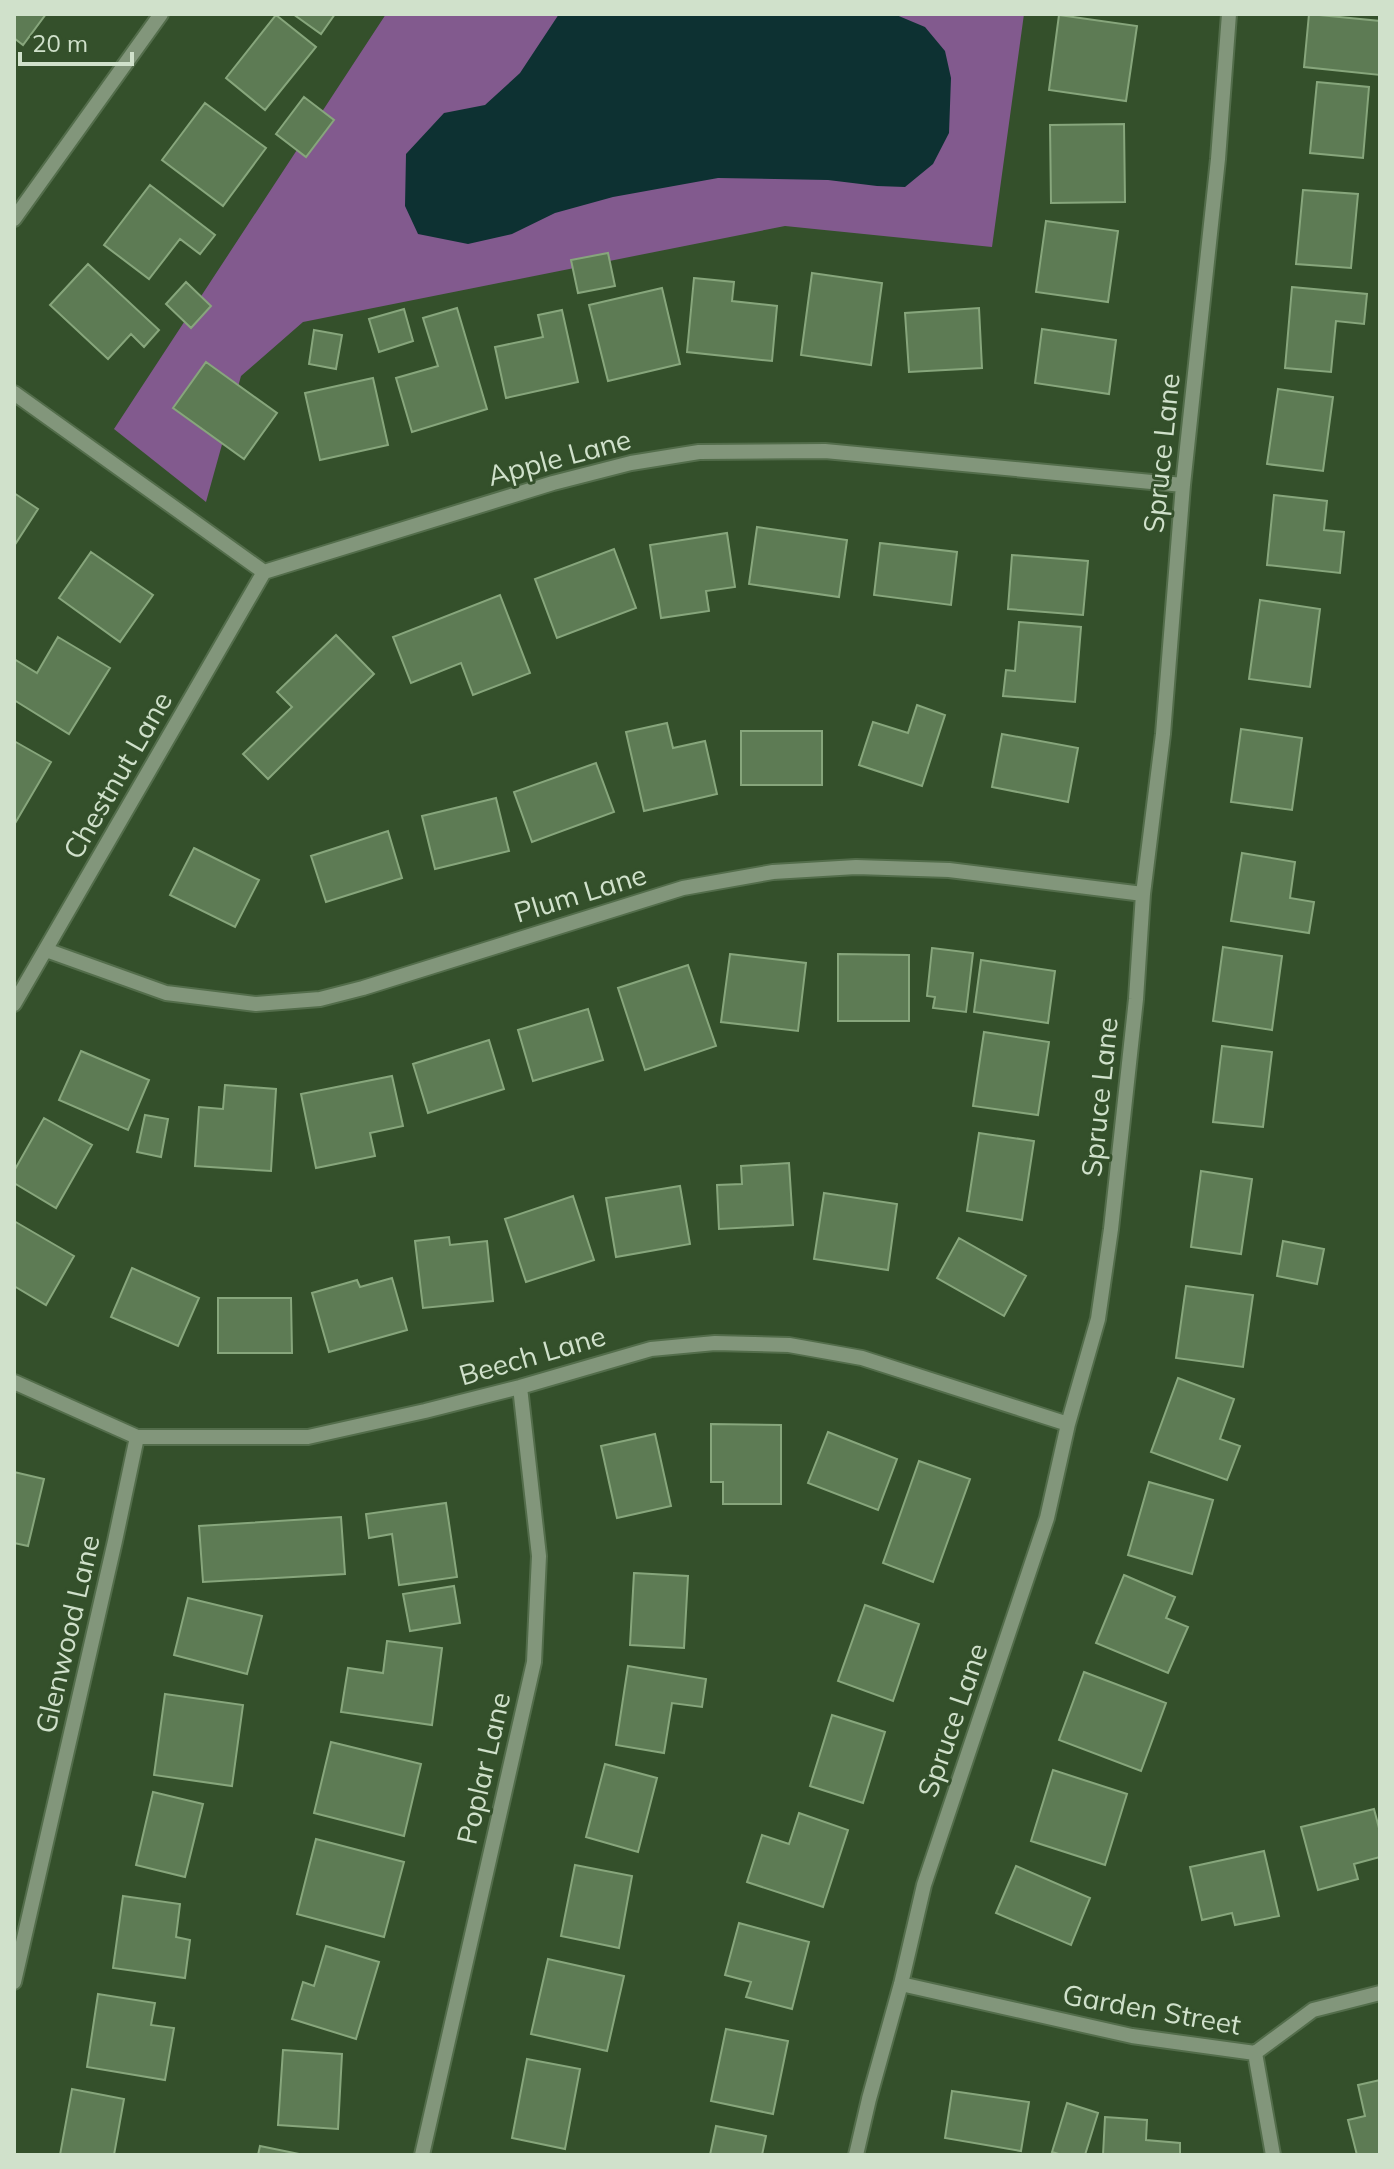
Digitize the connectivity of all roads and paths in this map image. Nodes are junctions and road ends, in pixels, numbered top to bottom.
1 (161, 14) edge
2 (1229, 14) edge
3 (14, 219) edge
4 (14, 393) edge
5 (1183, 485) junction
6 (264, 572) junction
7 (1143, 894) junction
8 (46, 950) junction
9 (14, 1004) edge
10 (14, 1382) edge
11 (520, 1387) junction
12 (1068, 1424) junction
13 (137, 1437) junction
14 (14, 1982) edge
15 (901, 1984) junction
16 (1380, 1993) edge
17 (1255, 2053) junction
18 (422, 2155) edge
19 (856, 2155) edge
20 (1273, 2155) edge

1 - 3 street
2 - 5 street, Spruce Lane
4 - 6 street
5 - 6 street, Apple Lane
5 - 7 street, Spruce Lane
6 - 8 street, Chestnut Lane
7 - 8 street, Plum Lane
7 - 12 street, Spruce Lane
8 - 9 street, Chestnut Lane
10 - 13 street, Beech Lane
11 - 12 street, Beech Lane
11 - 13 street, Beech Lane
11 - 18 street, Poplar Lane
12 - 15 street, Spruce Lane
13 - 14 street, Glenwood Lane
15 - 17 street, Garden Street
15 - 19 street, Spruce Lane
16 - 17 street, Garden Street
17 - 20 street

